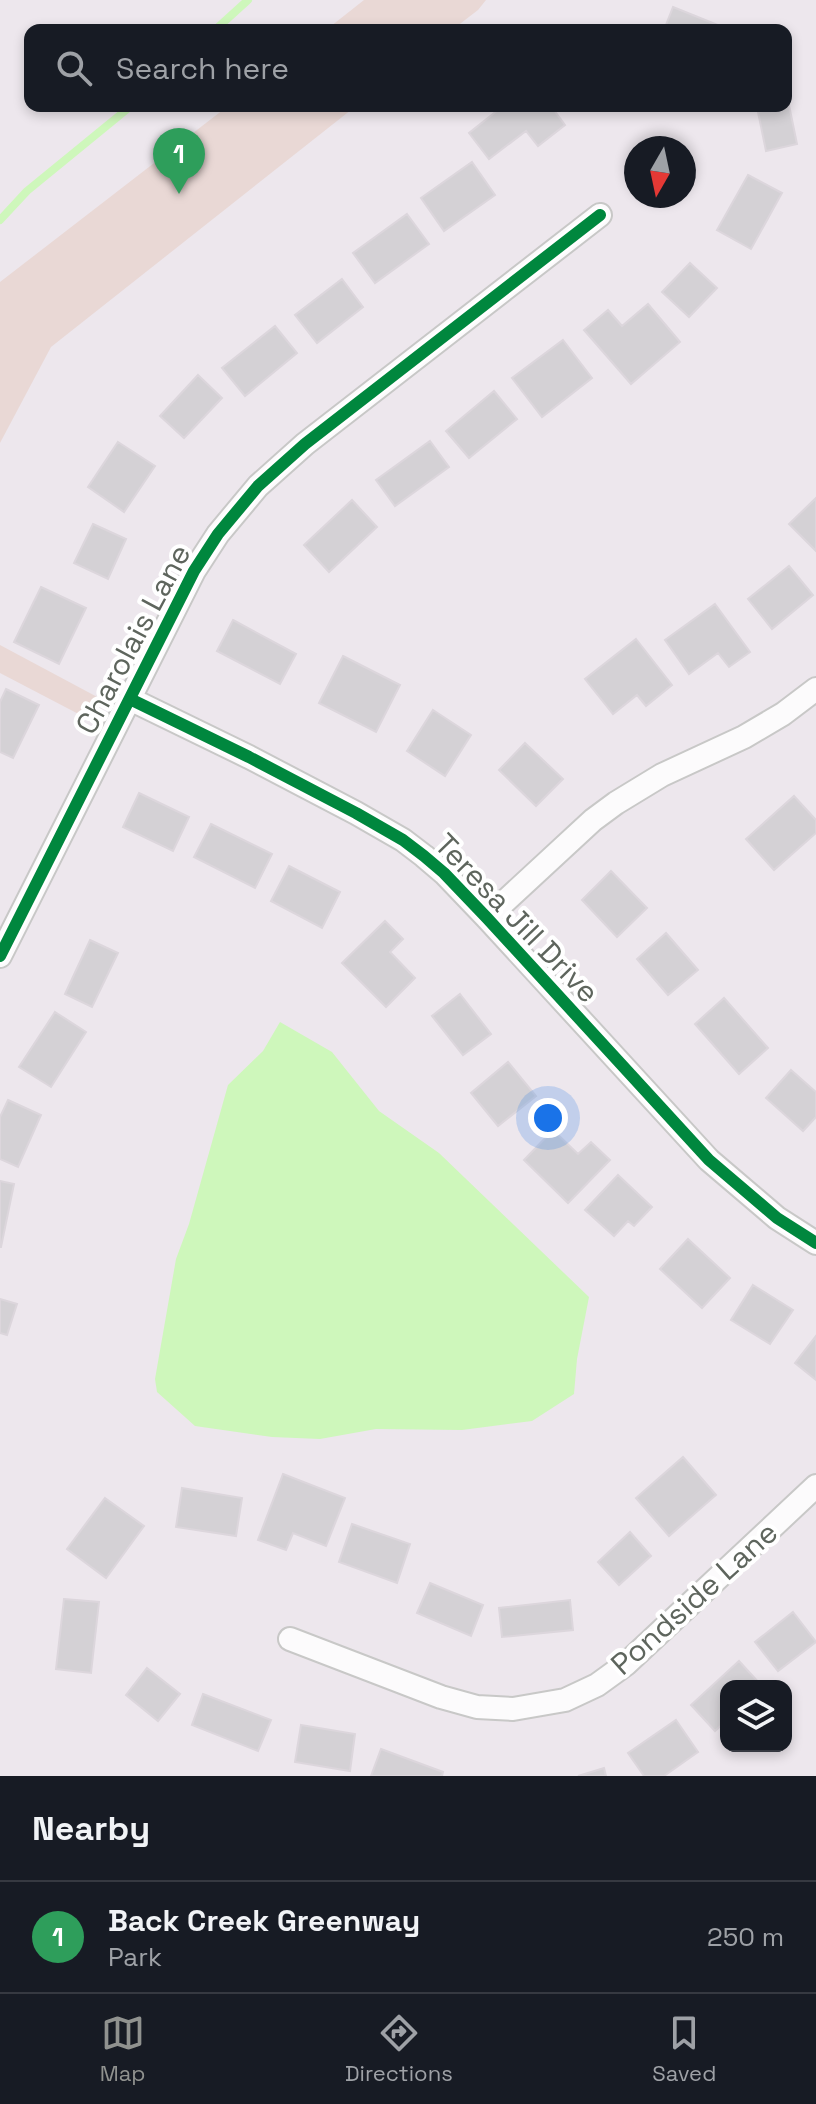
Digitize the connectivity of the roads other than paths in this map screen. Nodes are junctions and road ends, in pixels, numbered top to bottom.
1 (600, 215) dead end
2 (816, 689) edge
3 (130, 699) junction
4 (487, 918) junction
5 (0, 956) edge
6 (816, 1243) edge
7 (816, 1486) edge
8 (290, 1639) dead end

1 - 3 street, Charolais Lane
2 - 4 street
3 - 4 street, Teresa Jill Drive
3 - 5 street, Charolais Lane
4 - 6 street, Teresa Jill Drive
7 - 8 street, Pondside Lane

